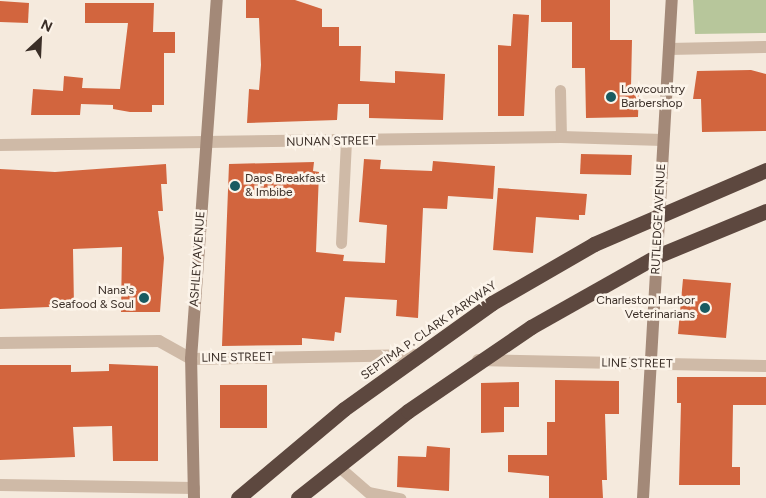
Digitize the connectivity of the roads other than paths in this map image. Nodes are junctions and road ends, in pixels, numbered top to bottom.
1 (210, 0) edge
2 (217, 0) edge
3 (672, 0) edge
4 (212, 21) junction
5 (766, 47) edge
6 (669, 49) junction
7 (560, 90) dead end
8 (561, 137) junction
9 (663, 140) junction
10 (346, 141) junction
11 (205, 144) junction
12 (0, 145) edge
13 (766, 170) edge
14 (766, 211) edge
15 (658, 215) junction
16 (341, 243) dead end
17 (657, 256) junction
18 (0, 343) edge
19 (419, 355) junction
20 (192, 359) junction
21 (478, 360) junction
22 (652, 365) junction
23 (766, 366) edge
24 (338, 466) junction
25 (0, 485) edge
26 (194, 493) edge
27 (238, 498) edge
28 (298, 498) edge
29 (400, 498) edge
30 (643, 498) edge

1 - 4 street, ASHLEY AVENUE
2 - 4 street, ASHLEY AVENUE
3 - 6 street, RUTLEDGE AVENUE
4 - 11 street, ASHLEY AVENUE
5 - 6 street
6 - 9 street, RUTLEDGE AVENUE
7 - 8 lane
8 - 9 street, NUNAN STREET
8 - 10 street, NUNAN STREET
9 - 15 street, RUTLEDGE AVENUE
10 - 11 street, NUNAN STREET
10 - 16 lane
11 - 12 street, NUNAN STREET
11 - 20 street, ASHLEY AVENUE
13 - 15 highway, SEPTIMA P. CLARK PARKWAY
14 - 17 highway
15 - 17 street, RUTLEDGE AVENUE
15 - 19 highway, SEPTIMA P. CLARK PARKWAY
17 - 21 highway
17 - 22 street, RUTLEDGE AVENUE
18 - 20 street, LINE STREET
19 - 20 street, LINE STREET
19 - 27 highway, SEPTIMA P. CLARK PARKWAY
20 - 26 street, ASHLEY AVENUE
21 - 22 street, LINE STREET
21 - 24 highway
22 - 23 street, LINE STREET
22 - 30 street, RUTLEDGE AVENUE
24 - 28 highway
24 - 29 lane
25 - 26 street

